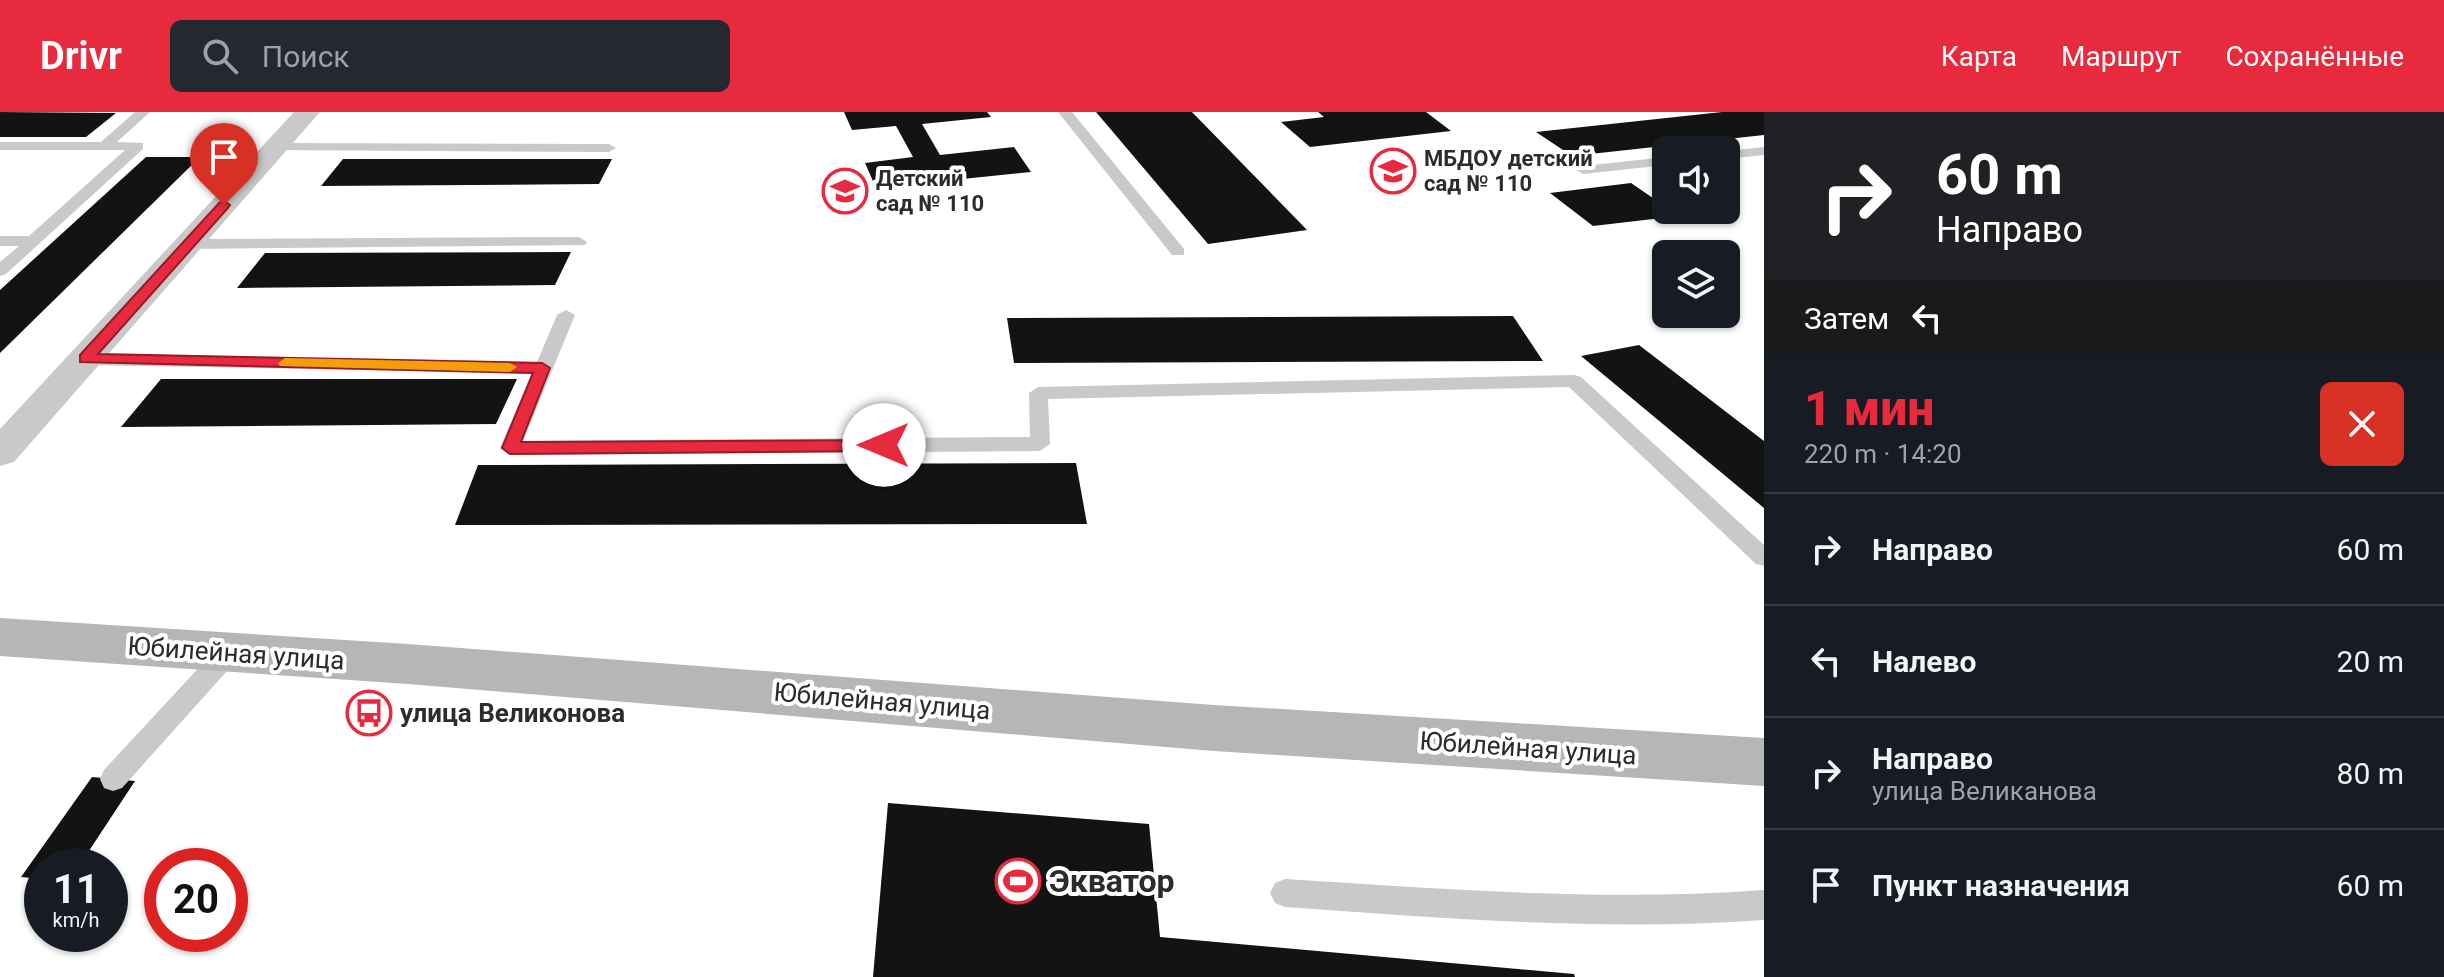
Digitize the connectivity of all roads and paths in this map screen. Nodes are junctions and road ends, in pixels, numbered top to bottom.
1 (143, 112) edge
2 (308, 112) edge
3 (1065, 112) edge
4 (0, 146) edge
5 (104, 146) junction
6 (276, 147) junction
7 (609, 148) dead end
8 (1764, 151) edge
9 (1740, 154) edge
10 (1652, 163) edge
11 (1583, 170) dead end
12 (0, 241) edge
13 (33, 241) junction
14 (579, 242) dead end
15 (189, 244) junction
16 (1178, 252) dead end
17 (0, 271) edge
18 (567, 315) dead end
19 (86, 359) junction
20 (542, 368) junction
21 (0, 453) edge
22 (1764, 558) edge
23 (0, 637) edge
24 (227, 654) junction
25 (1764, 762) edge
26 (113, 779) dead end
27 (1285, 893) dead end
28 (1764, 905) edge

1 - 5 lane
2 - 6 street
3 - 16 lane
4 - 5 lane
5 - 13 lane
6 - 7 lane
6 - 15 street
8 - 9 lane
10 - 11 lane
12 - 13 lane
13 - 17 lane
14 - 15 lane
15 - 19 street
18 - 20 lane
19 - 20 lane
19 - 21 street
20 - 22 lane
23 - 24 street, Юбилейная улица
24 - 25 street, Юбилейная улица
24 - 26 lane
27 - 28 lane

